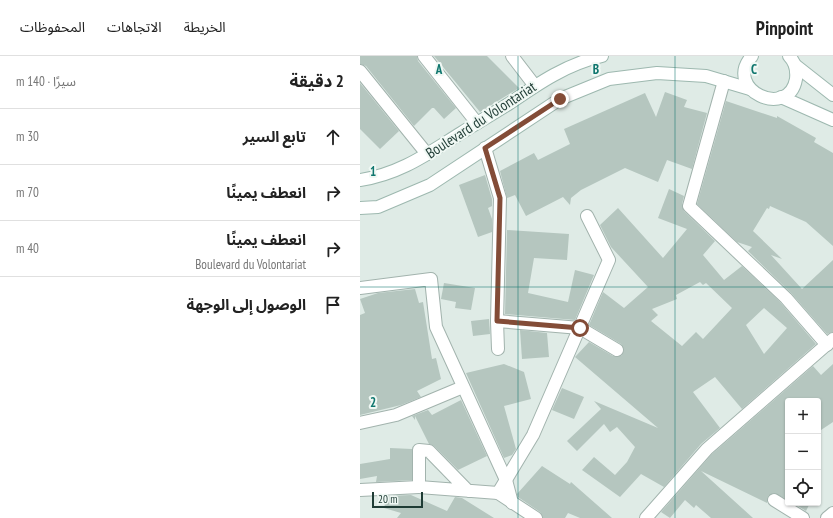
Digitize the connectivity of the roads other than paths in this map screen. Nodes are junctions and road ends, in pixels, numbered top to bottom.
1 (424, 56) edge
2 (512, 56) edge
3 (752, 56) edge
4 (594, 57) edge
5 (792, 59) edge
6 (360, 71) edge
7 (724, 81) junction
8 (535, 86) junction
9 (750, 89) junction
10 (833, 95) edge
11 (781, 97) junction
12 (833, 120) edge
13 (477, 123) junction
14 (485, 148) junction
15 (427, 154) junction
16 (360, 180) edge
17 (360, 208) edge
18 (587, 216) dead end
19 (360, 288) edge
20 (497, 321) junction
21 (580, 328) junction
22 (830, 342) edge
23 (498, 349) dead end
24 (617, 350) dead end
25 (463, 387) junction
26 (360, 423) edge
27 (506, 480) junction
28 (419, 487) junction
29 (360, 490) edge
30 (468, 491) junction
31 (498, 493) junction
32 (774, 500) dead end
33 (512, 502) junction
34 (833, 513) edge
35 (536, 518) edge
36 (646, 518) edge
37 (803, 518) edge
38 (827, 518) edge

1 - 13 street
2 - 8 street
3 - 9 street
4 - 8 street, Boulevard du Volontariat
5 - 10 street
5 - 11 street
6 - 15 street
7 - 9 street, Boulevard du Volontariat
7 - 14 street, Boulevard du Volontariat
7 - 22 street
8 - 13 street, Boulevard du Volontariat
9 - 11 street, Boulevard du Volontariat
11 - 12 street
13 - 15 street, Boulevard du Volontariat
14 - 17 street, Boulevard du Volontariat
14 - 20 street
15 - 16 street, Boulevard du Volontariat
18 - 21 street
19 - 25 street
20 - 21 street
20 - 23 street
21 - 24 street
21 - 27 street
22 - 36 street
25 - 26 street
25 - 27 street
27 - 31 street
27 - 33 street
28 - 29 street
28 - 30 street
28 - 30 street
30 - 31 street
31 - 33 street
32 - 37 street
33 - 35 street
34 - 38 street

